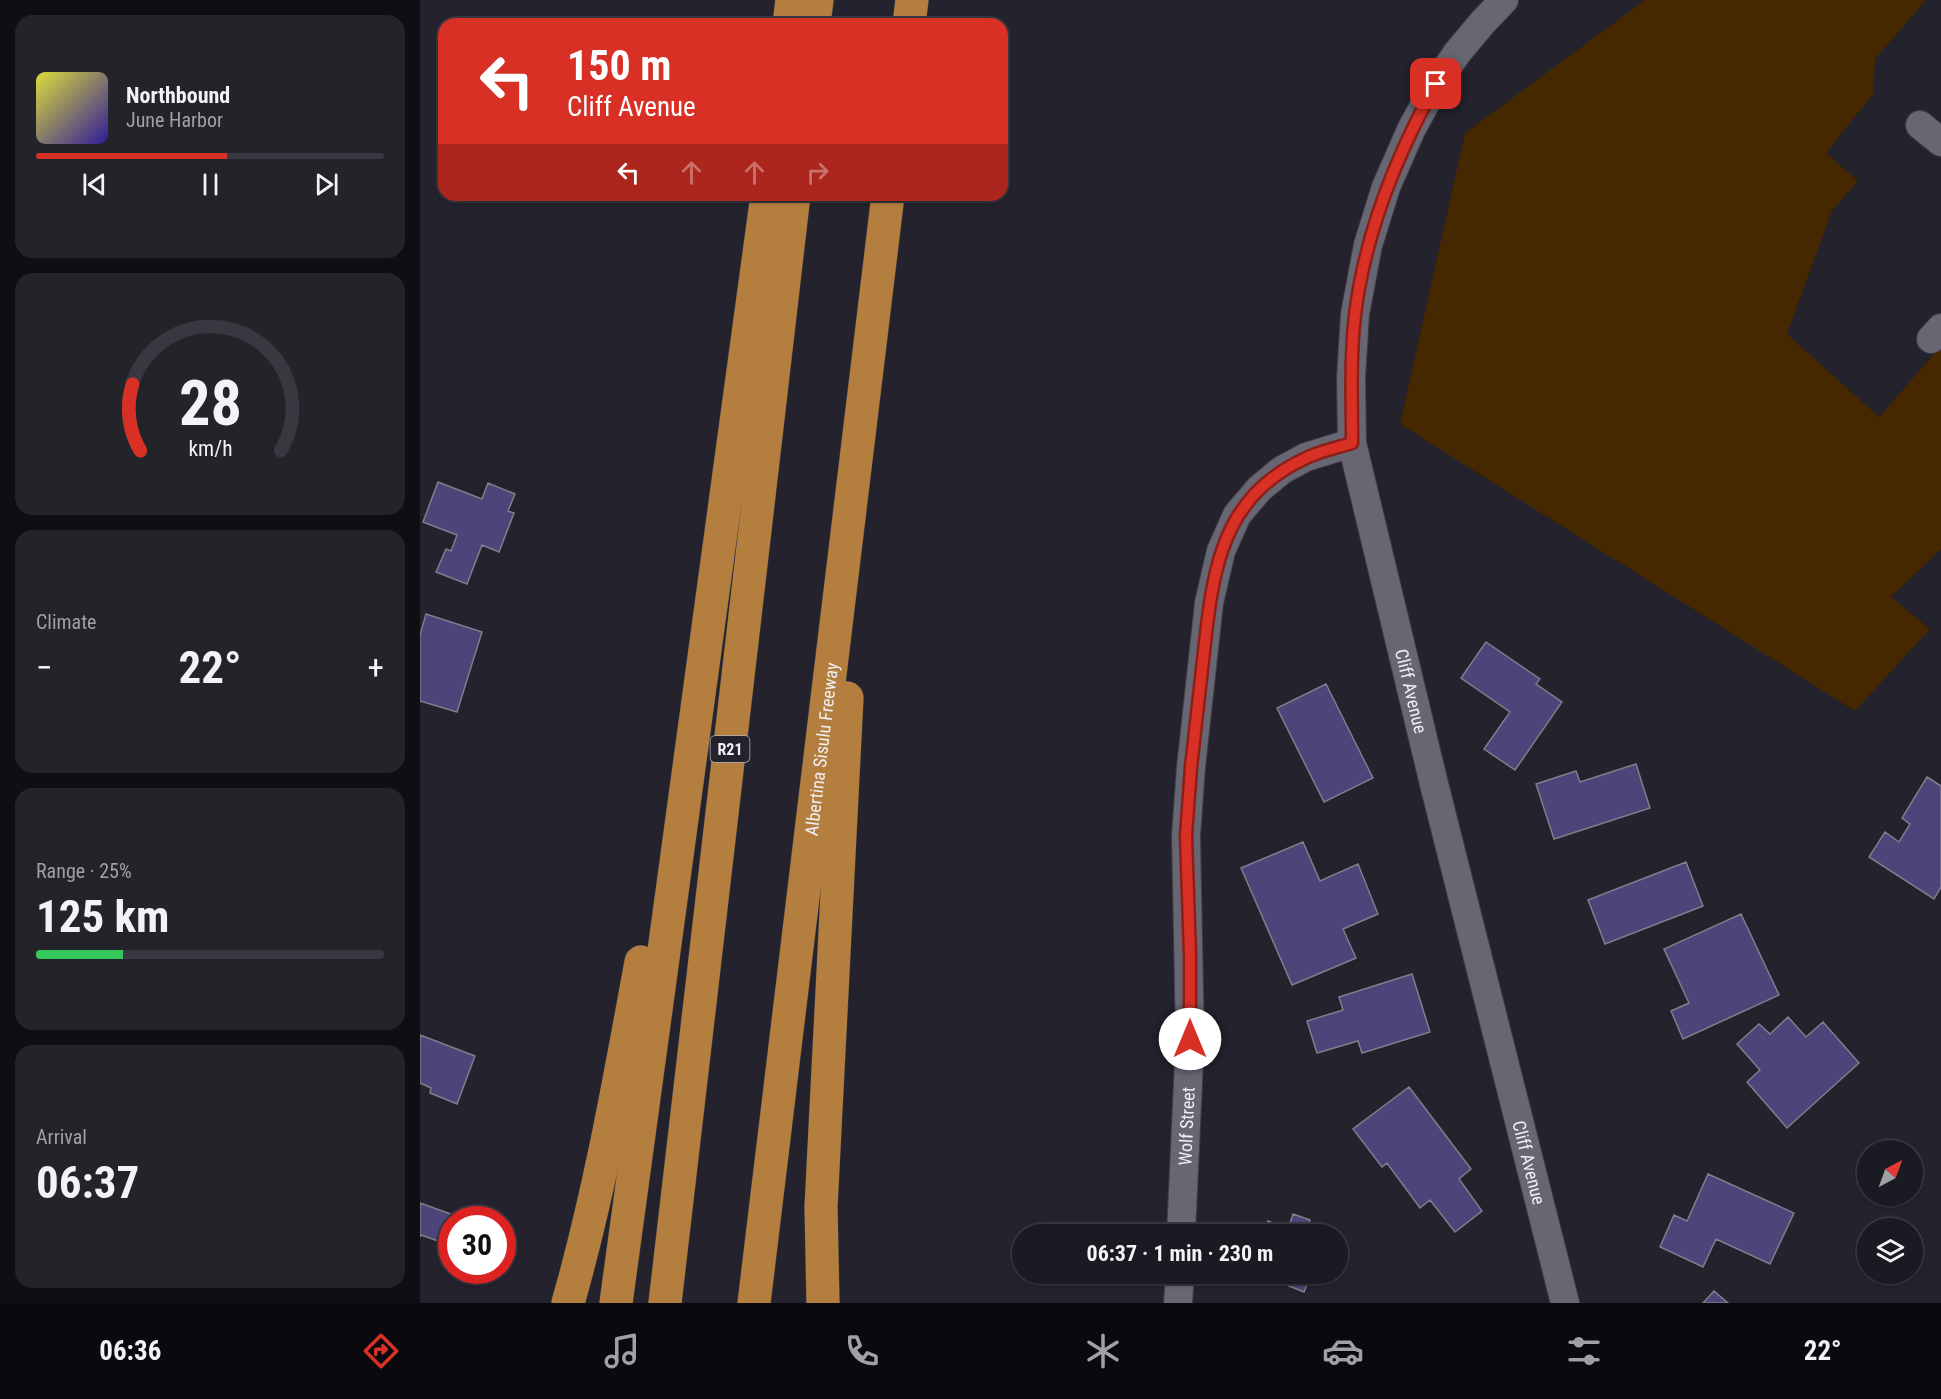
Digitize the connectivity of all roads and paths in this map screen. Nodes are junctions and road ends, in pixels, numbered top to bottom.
1 (792, 0) edge
2 (817, 0) edge
3 (912, 0) edge
4 (1504, 0) edge
5 (790, 18) edge
6 (815, 18) edge
7 (910, 18) edge
8 (766, 201) edge
9 (793, 201) edge
10 (887, 201) edge
11 (1352, 443) junction
12 (846, 541) junction
13 (717, 561) junction
14 (1181, 1224) edge
15 (1179, 1284) edge
16 (568, 1303) edge
17 (616, 1303) edge
18 (665, 1303) edge
19 (754, 1303) edge
20 (824, 1303) edge
21 (1178, 1303) edge
22 (1565, 1303) edge

1 - 5 highway
2 - 6 highway
3 - 7 highway
4 - 11 street, Cliff Avenue
8 - 13 highway
9 - 18 highway, R21
10 - 12 highway, Albertina Sisulu Freeway
11 - 14 street, Wolf Street
11 - 22 street, Cliff Avenue
12 - 19 highway, Albertina Sisulu Freeway
12 - 20 highway
13 - 16 highway
13 - 17 highway
15 - 21 street

